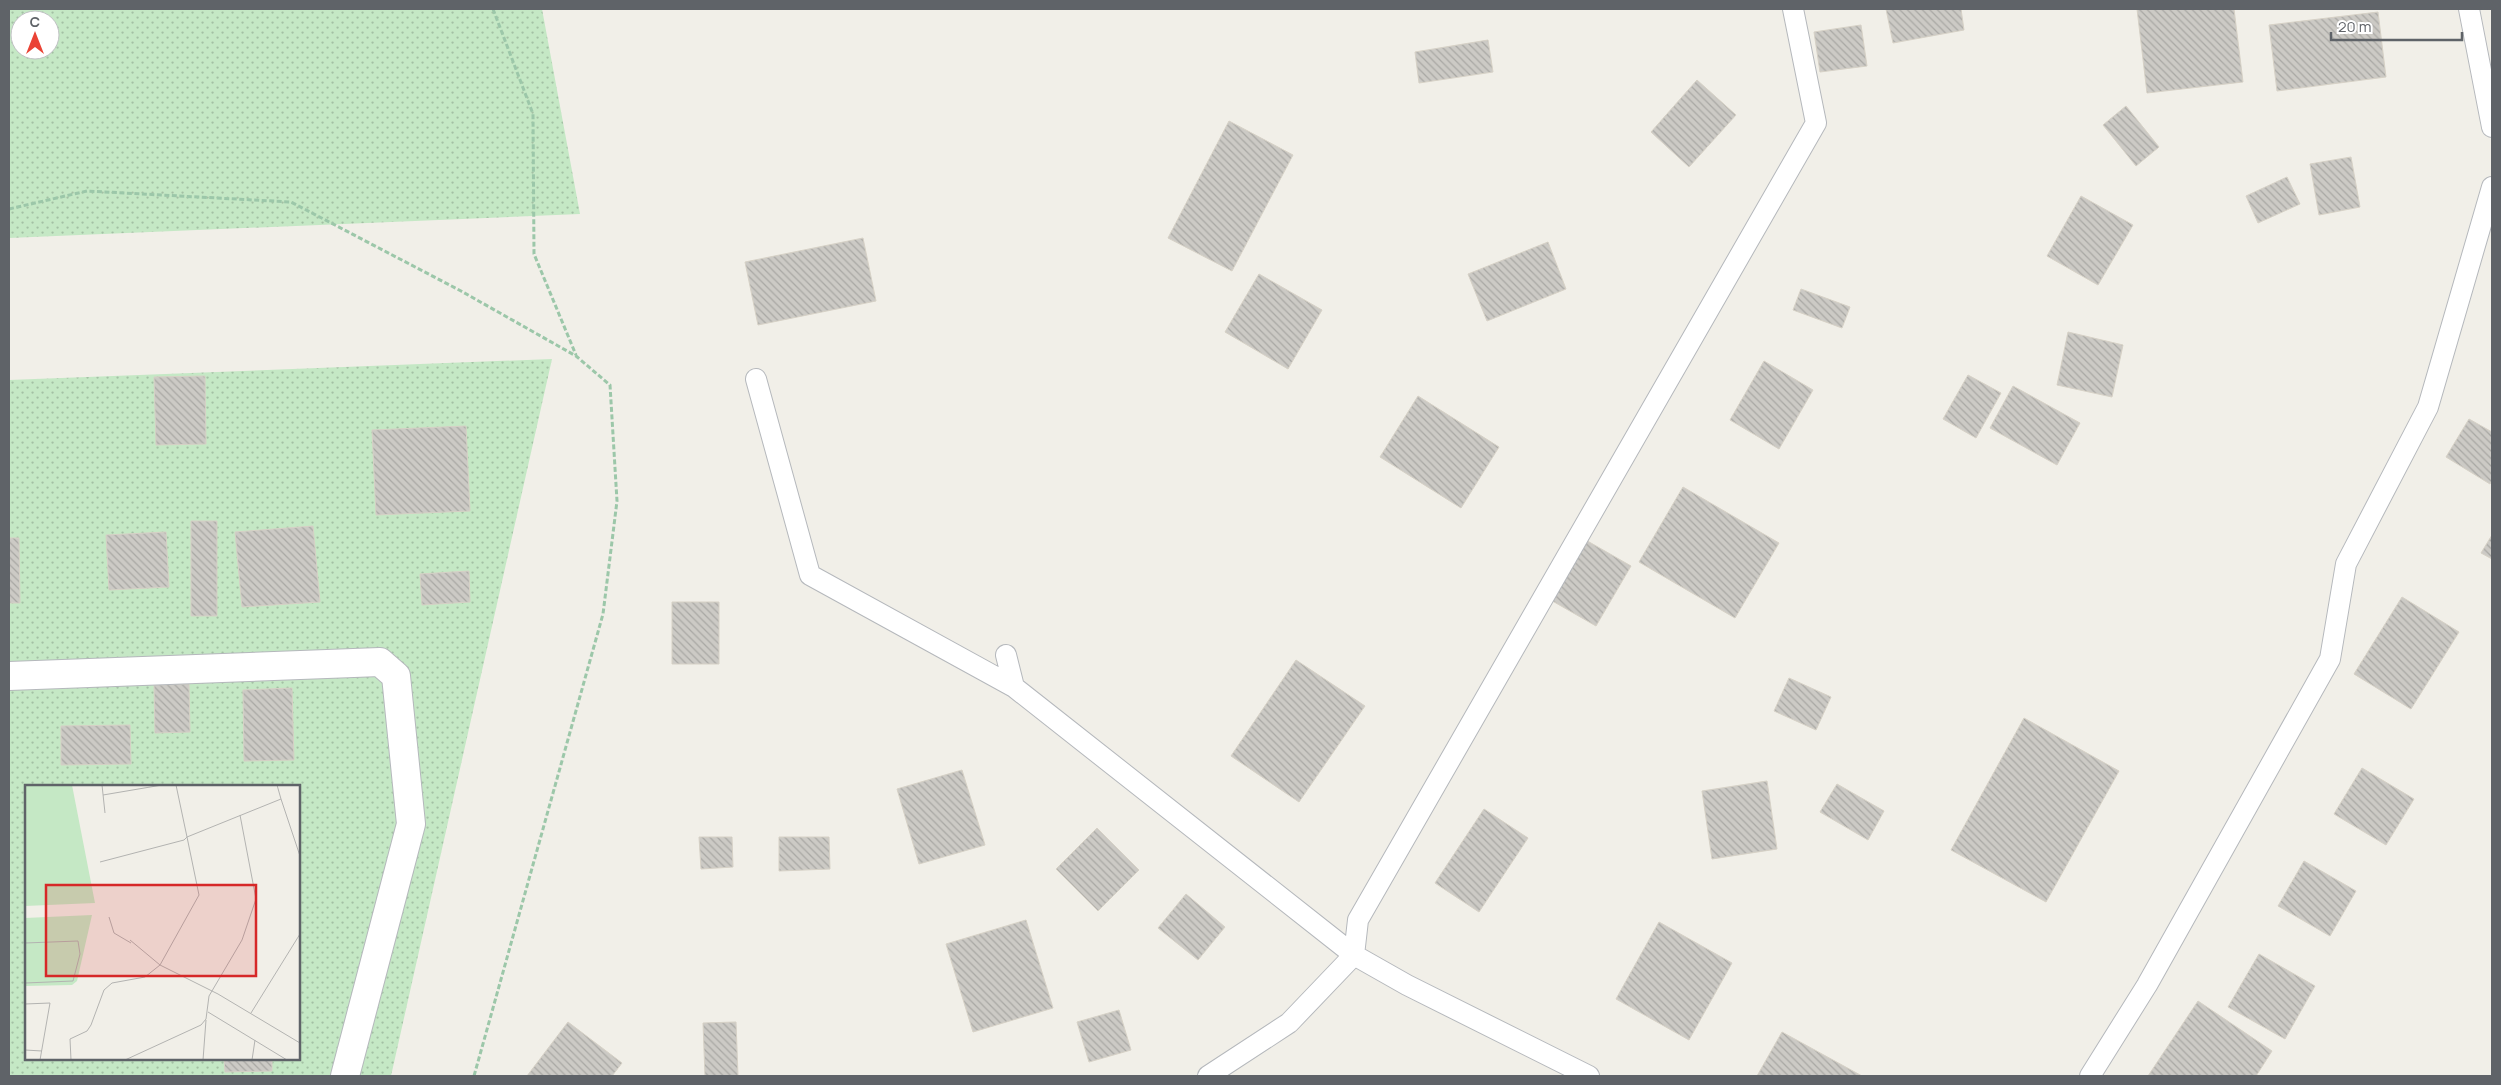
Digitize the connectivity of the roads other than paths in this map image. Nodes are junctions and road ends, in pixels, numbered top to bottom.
1 (1793, 9) edge
2 (2468, 9) edge
3 (2492, 127) edge
4 (2492, 187) edge
5 (756, 379) dead end
6 (1006, 655) dead end
7 (9, 676) edge
8 (1014, 688) junction
9 (1354, 955) junction
10 (346, 1076) edge
11 (1208, 1076) edge
12 (1589, 1076) edge
13 (2090, 1076) edge

1 - 9 lane
2 - 3 lane
4 - 13 lane
5 - 8 lane
6 - 8 lane
7 - 10 street
8 - 9 lane
9 - 11 lane
9 - 12 lane

